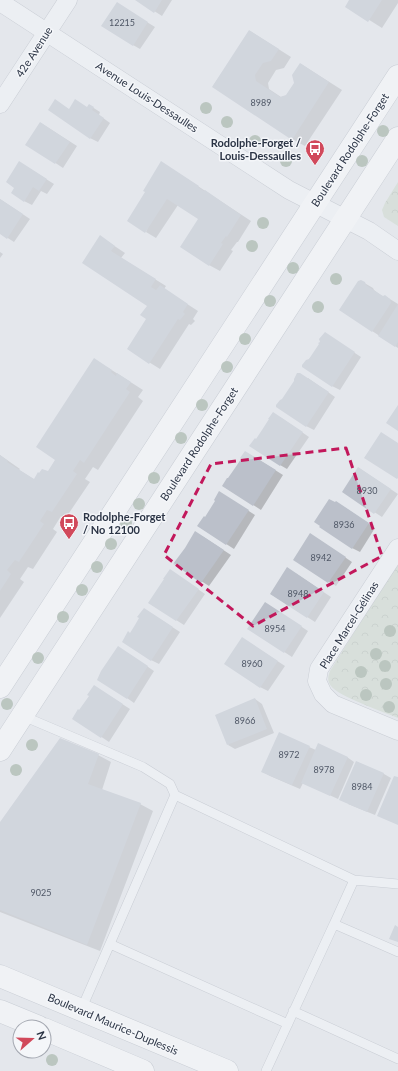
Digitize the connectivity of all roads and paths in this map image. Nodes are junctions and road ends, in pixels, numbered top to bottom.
1 (68, 0) edge
2 (0, 2) edge
3 (46, 32) junction
4 (398, 76) edge
5 (0, 104) edge
6 (398, 138) edge
7 (314, 204) junction
8 (345, 219) junction
9 (398, 251) edge
10 (398, 548) edge
11 (0, 687) edge
12 (22, 715) junction
13 (398, 731) edge
14 (0, 750) edge
15 (175, 795) junction
16 (354, 880) junction
17 (398, 884) edge
18 (334, 924) junction
19 (110, 944) junction
20 (398, 952) edge
21 (0, 976) edge
22 (81, 1010) junction
23 (0, 1011) edge
24 (293, 1011) junction
25 (19, 1019) edge
26 (288, 1024) junction
27 (52, 1032) edge
28 (398, 1059) edge
29 (143, 1071) edge
30 (227, 1071) edge
31 (266, 1071) edge

1 - 3 street, 42e Avenue
2 - 3 street, Avenue Louis-Dessaulles
3 - 5 street, 42e Avenue
3 - 7 street, Avenue Louis-Dessaulles
4 - 7 street, Boulevard Rodolphe-Forget
6 - 8 street, Boulevard Rodolphe-Forget
7 - 8 street, Avenue Louis-Dessaulles
7 - 11 street, Boulevard Rodolphe-Forget
8 - 9 street, Avenue Louis-Dessaulles
8 - 12 street, Boulevard Rodolphe-Forget
10 - 13 street, Place Marcel-Gélinas
12 - 14 street, Boulevard Rodolphe-Forget
12 - 15 lane
15 - 16 lane
15 - 19 lane
16 - 17 lane
16 - 18 lane
18 - 20 lane
18 - 24 lane
19 - 22 lane
19 - 26 lane
21 - 22 street, Boulevard Maurice-Duplessis
22 - 30 street, Boulevard Maurice-Duplessis
23 - 25 street
24 - 26 lane
24 - 28 lane
26 - 31 lane
27 - 29 street

